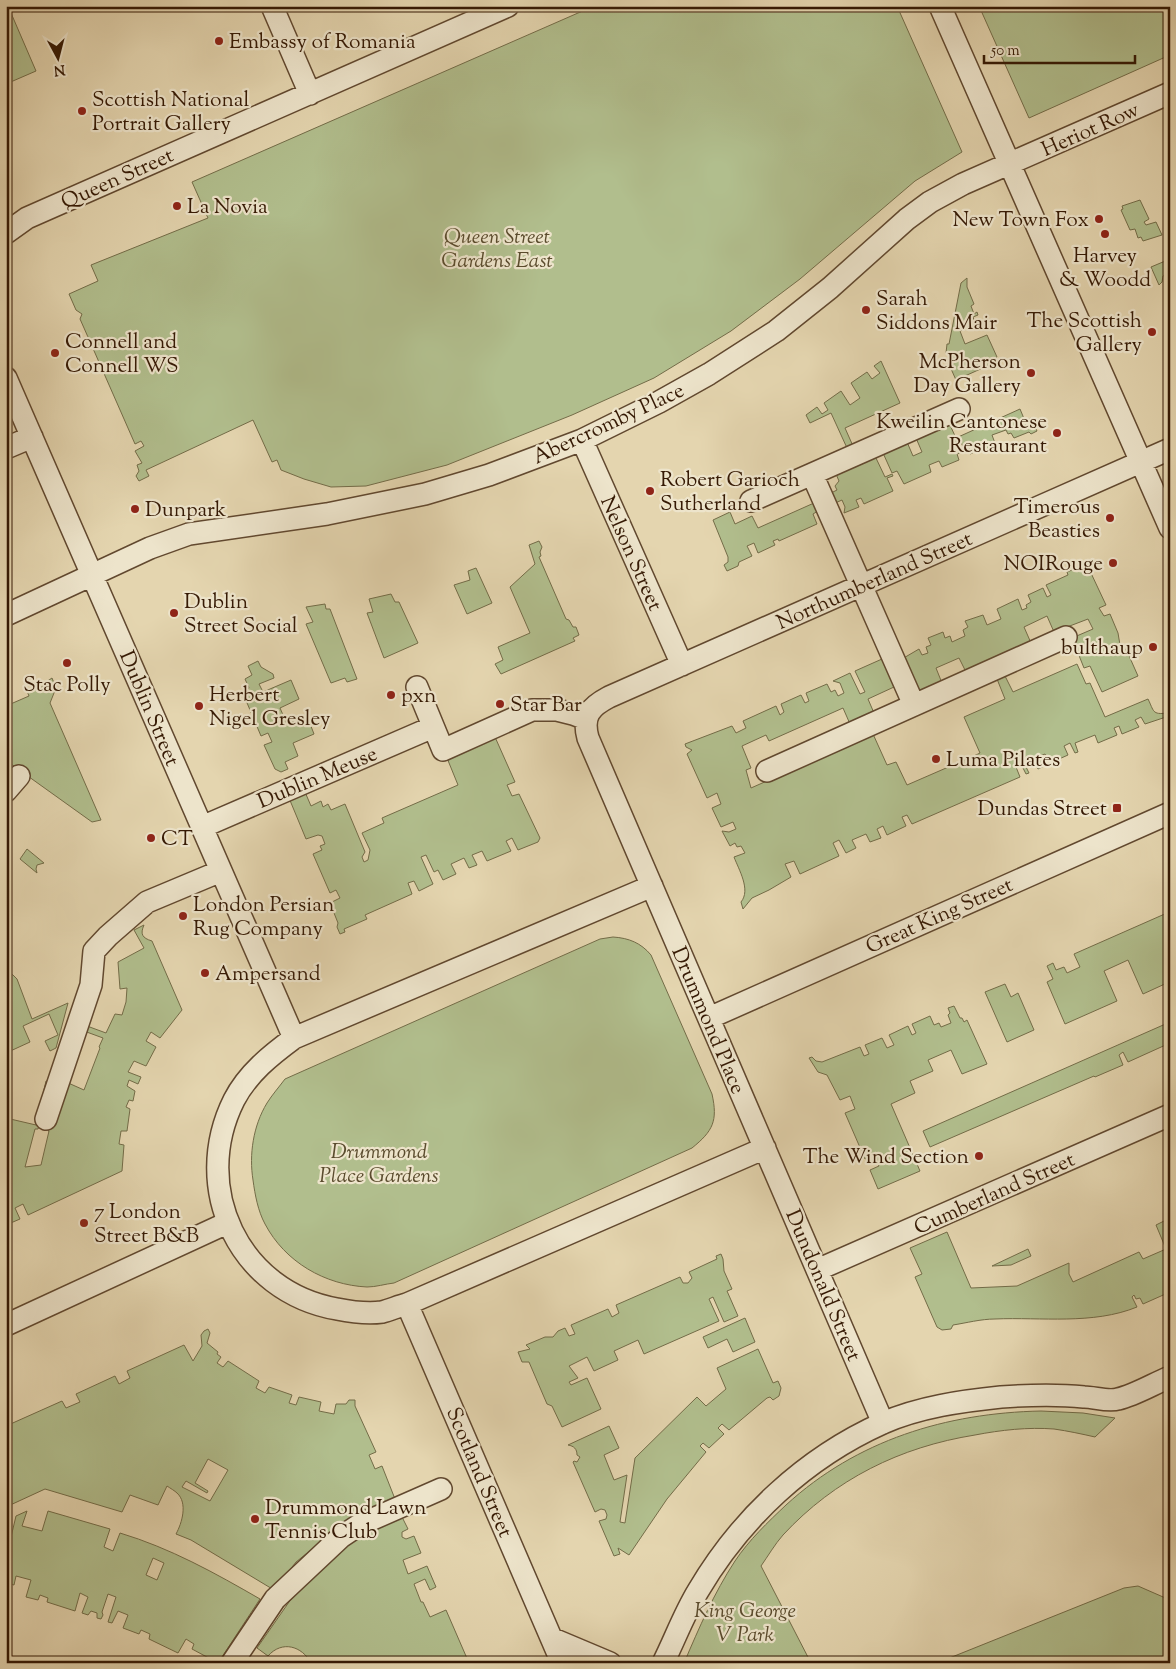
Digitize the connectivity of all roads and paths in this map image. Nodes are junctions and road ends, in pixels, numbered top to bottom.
1 (272, 6) edge
2 (508, 6) edge
3 (940, 6) edge
4 (1170, 93) edge
5 (310, 94) junction
6 (1010, 164) junction
7 (27, 218) junction
8 (6, 222) edge
9 (6, 233) edge
10 (6, 378) edge
11 (959, 409) dead end
12 (32, 437) junction
13 (582, 440) junction
14 (6, 448) edge
15 (1170, 449) edge
16 (1141, 462) junction
17 (812, 474) junction
18 (751, 502) dead end
19 (1170, 528) edge
20 (93, 576) junction
21 (861, 585) junction
22 (6, 615) edge
23 (1066, 638) dead end
24 (682, 665) junction
25 (417, 687) dead end
26 (914, 705) junction
27 (586, 720) junction
28 (433, 727) junction
29 (767, 771) dead end
30 (1170, 813) edge
31 (202, 827) junction
32 (221, 871) junction
33 (652, 886) junction
34 (709, 1018) junction
35 (294, 1038) junction
36 (1170, 1115) edge
37 (46, 1119) dead end
38 (765, 1148) junction
39 (227, 1223) junction
40 (817, 1270) junction
41 (408, 1304) junction
42 (6, 1325) edge
43 (1170, 1377) edge
44 (883, 1423) junction
45 (441, 1489) dead end
46 (552, 1639) junction
47 (232, 1663) edge
48 (562, 1663) edge
49 (610, 1663) edge
50 (663, 1663) edge

1 - 5 street
2 - 5 street, Queen Street
3 - 6 street
4 - 6 street, Heriot Row
5 - 7 street, Queen Street
6 - 13 street, Abercromby Place
6 - 16 street
7 - 8 street
7 - 9 street
10 - 12 street, Dublin Street
11 - 17 street
12 - 14 street
12 - 20 street, Dublin Street
13 - 20 street, Abercromby Place
13 - 24 street, Nelson Street
15 - 16 street, Northumberland Street
16 - 19 street
16 - 21 street, Northumberland Street
17 - 18 street
17 - 21 street
20 - 22 street, Abercromby Place
20 - 31 street, Dublin Street
21 - 24 street, Northumberland Street
21 - 26 street
23 - 26 street
24 - 27 street, Northumberland Street
25 - 28 street
26 - 29 street
27 - 28 street
27 - 33 street
28 - 31 street, Dublin Meuse
30 - 34 street, Great King Street
31 - 32 street, Dublin Street
32 - 35 street, Dublin Street
32 - 37 street
33 - 34 street, Drummond Place
33 - 35 street
34 - 38 street, Drummond Place
35 - 39 street
36 - 40 street, Cumberland Street
38 - 40 street, Dundonald Street
38 - 41 street
39 - 41 street
39 - 42 street
40 - 44 street, Dundonald Street
41 - 46 street, Scotland Street
43 - 44 street
44 - 50 street
45 - 47 street
46 - 48 street, Scotland Street
46 - 49 street

